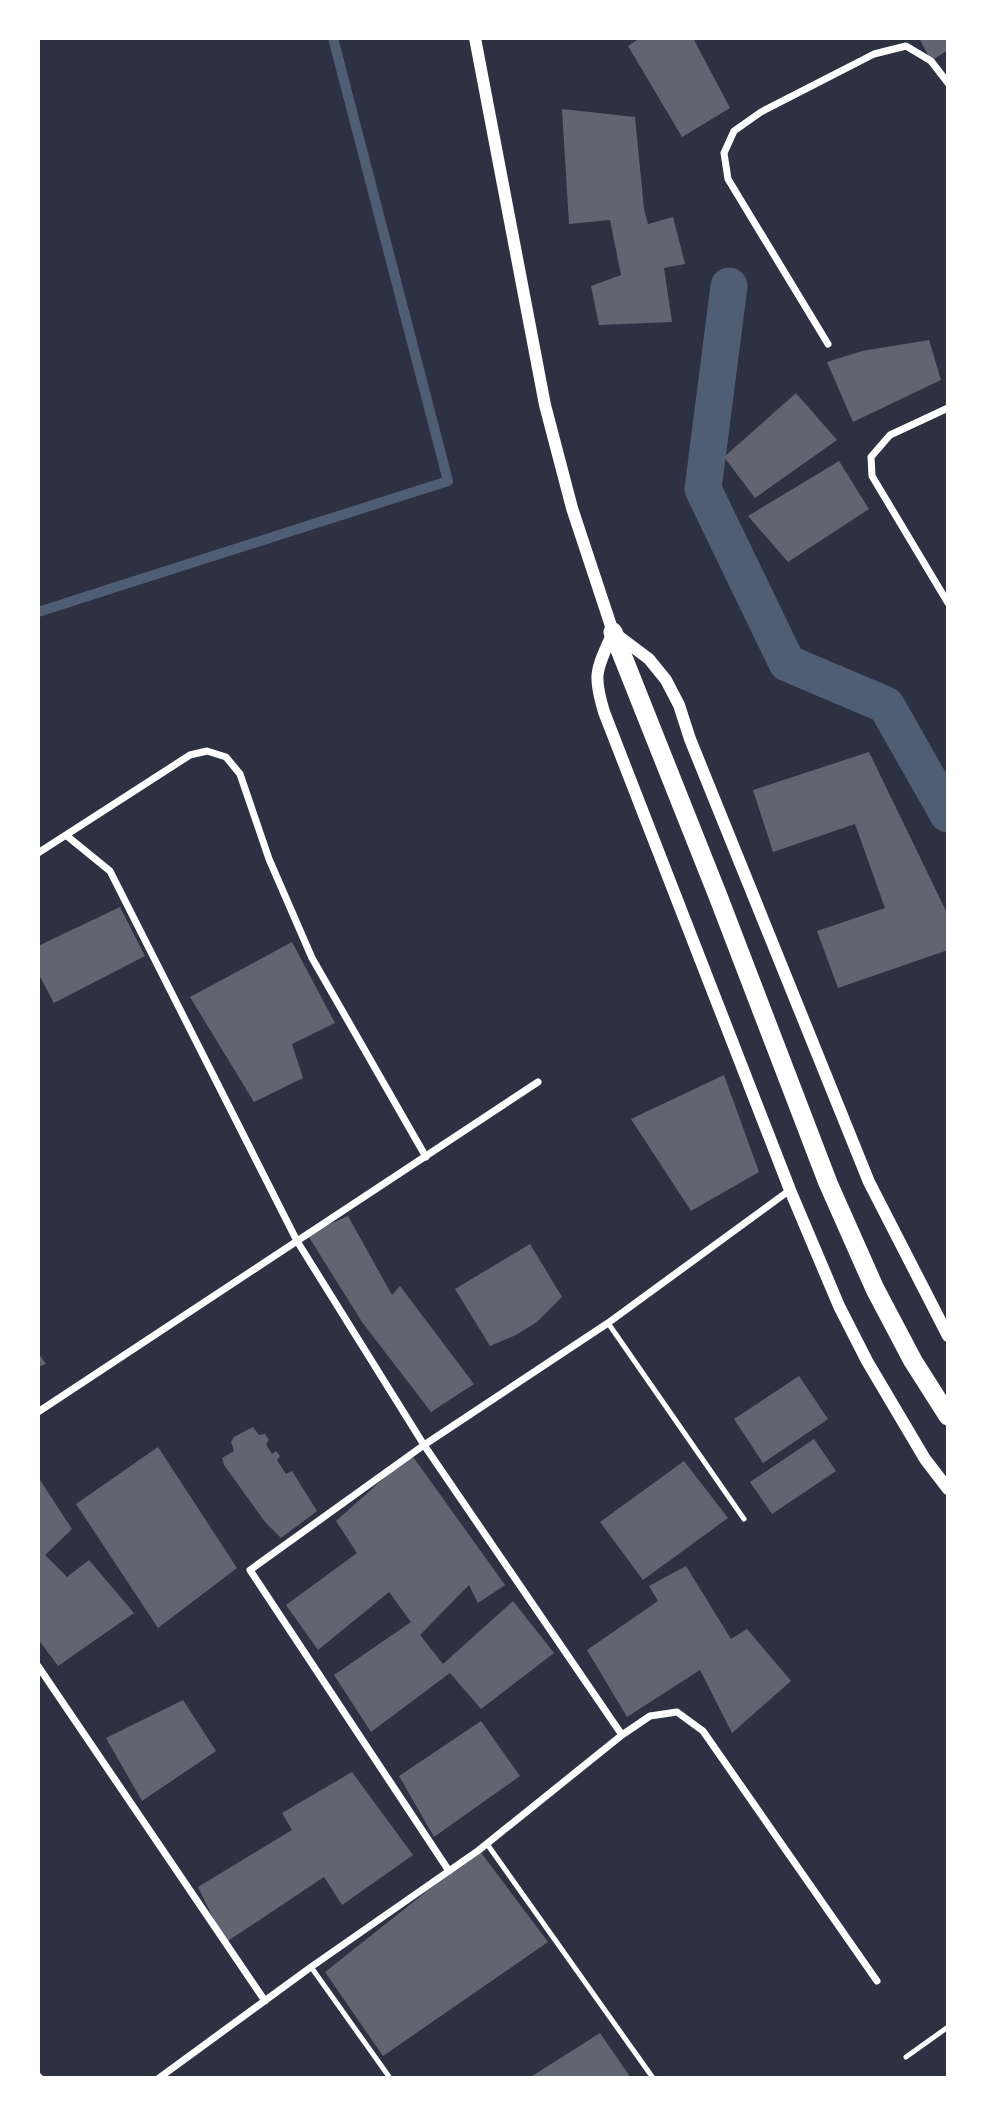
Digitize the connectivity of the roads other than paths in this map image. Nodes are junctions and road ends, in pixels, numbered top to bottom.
1 (475, 38) edge
2 (947, 83) edge
3 (828, 344) dead end
4 (947, 408) edge
5 (947, 603) edge
6 (613, 632) junction
7 (66, 836) junction
8 (38, 853) edge
9 (538, 1082) dead end
10 (426, 1157) junction
11 (790, 1190) junction
12 (297, 1241) junction
13 (608, 1323) junction
14 (947, 1336) edge
15 (38, 1412) edge
16 (947, 1416) edge
17 (424, 1445) junction
18 (947, 1489) edge
19 (744, 1519) dead end
20 (38, 1666) edge
21 (622, 1735) junction
22 (486, 1844) junction
23 (449, 1871) junction
24 (311, 1967) junction
25 (877, 1981) dead end
26 (265, 2001) junction
27 (947, 2027) edge
28 (906, 2057) dead end
29 (159, 2077) edge
30 (390, 2077) edge
31 (653, 2077) edge

1 - 6 street
2 - 3 street
4 - 5 street
6 - 11 street
6 - 14 street
6 - 16 highway
7 - 8 street
7 - 10 street
7 - 12 street
9 - 10 street
10 - 12 street
11 - 13 street
11 - 18 street
12 - 15 street
12 - 17 street
13 - 17 street
13 - 19 lane
17 - 21 street
17 - 23 street
20 - 26 street
21 - 22 street
21 - 25 street
22 - 23 street
22 - 31 lane
23 - 24 street
24 - 26 street
24 - 30 lane
26 - 29 street
27 - 28 lane

